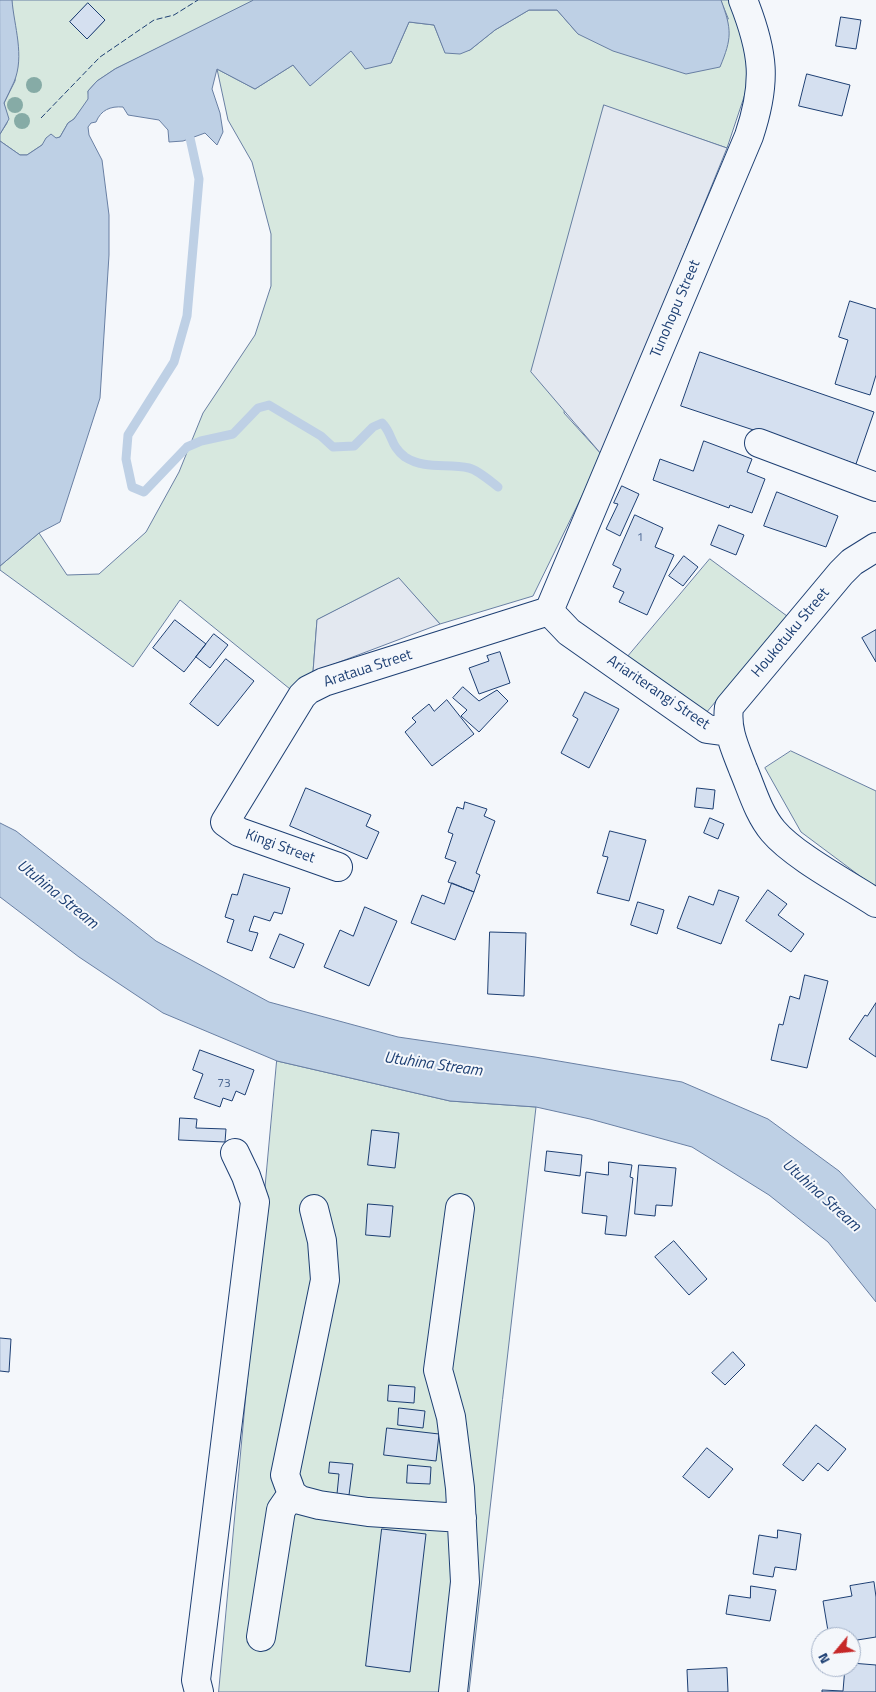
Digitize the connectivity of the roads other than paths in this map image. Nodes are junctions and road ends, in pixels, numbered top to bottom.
1 (743, 0) edge
2 (759, 443) dead end
3 (876, 486) edge
4 (876, 547) edge
5 (549, 611) junction
6 (728, 732) junction
7 (225, 822) joint
8 (338, 867) dead end
9 (876, 903) edge
10 (236, 1153) dead end
11 (460, 1208) dead end
12 (314, 1209) dead end
13 (292, 1494) junction
14 (462, 1518) junction
15 (262, 1637) dead end
16 (199, 1692) edge
17 (453, 1692) edge

1 - 5 street, Tunohopu Street
2 - 3 street
4 - 6 street, Houkotuku Street
5 - 6 street, Ariariterangi Street
5 - 7 street, Arataua Street
6 - 9 street, Ariariterangi Street
7 - 8 street, Kingi Street
10 - 16 street
11 - 14 street
12 - 13 street
13 - 14 street
13 - 15 street
14 - 17 street

